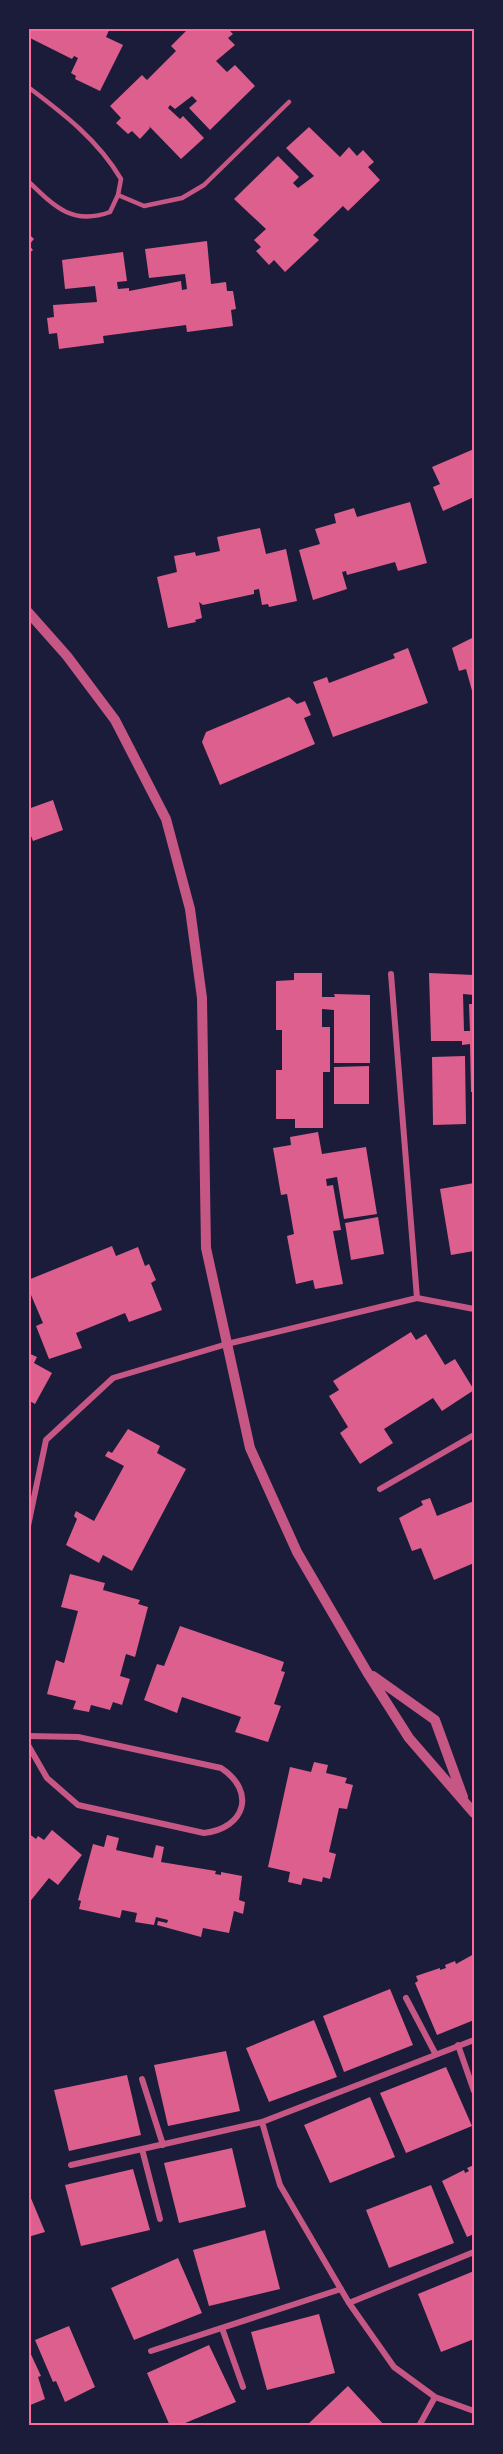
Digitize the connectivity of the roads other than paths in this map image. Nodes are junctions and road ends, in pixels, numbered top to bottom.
1 (28, 87) edge
2 (289, 102) dead end
3 (28, 181) edge
4 (118, 195) junction
5 (28, 612) edge
6 (391, 974) dead end
7 (417, 1298) junction
8 (474, 1309) edge
9 (227, 1344) junction
10 (474, 1435) edge
11 (380, 1489) dead end
12 (28, 1526) edge
13 (368, 1672) junction
14 (28, 1736) edge
15 (28, 1745) edge
16 (465, 1802) junction
17 (474, 1813) edge
18 (406, 1998) dead end
19 (474, 2040) edge
20 (458, 2045) junction
21 (435, 2053) junction
22 (142, 2079) dead end
23 (474, 2091) edge
24 (262, 2122) junction
25 (163, 2145) junction
26 (142, 2149) junction
27 (71, 2166) dead end
28 (160, 2219) dead end
29 (474, 2252) edge
30 (341, 2289) junction
31 (349, 2302) junction
32 (222, 2328) junction
33 (151, 2351) dead end
34 (243, 2387) dead end
35 (435, 2397) junction
36 (474, 2411) edge
37 (61, 2426) edge
38 (68, 2426) edge
39 (419, 2426) edge

1 - 4 lane
2 - 4 lane
3 - 4 lane
5 - 9 street
6 - 7 street
7 - 8 street
7 - 9 street
9 - 12 street
9 - 13 street
10 - 11 street
13 - 16 street
13 - 16 street
14 - 15 street
16 - 17 street
18 - 21 street
19 - 20 street
20 - 21 street
20 - 23 street
21 - 24 street
22 - 25 street
24 - 25 street
24 - 30 street
25 - 26 street
26 - 27 street
26 - 28 street
29 - 31 street
30 - 31 street
30 - 32 street
31 - 35 street
32 - 33 street
32 - 34 street
35 - 36 street
35 - 39 street
37 - 38 street

